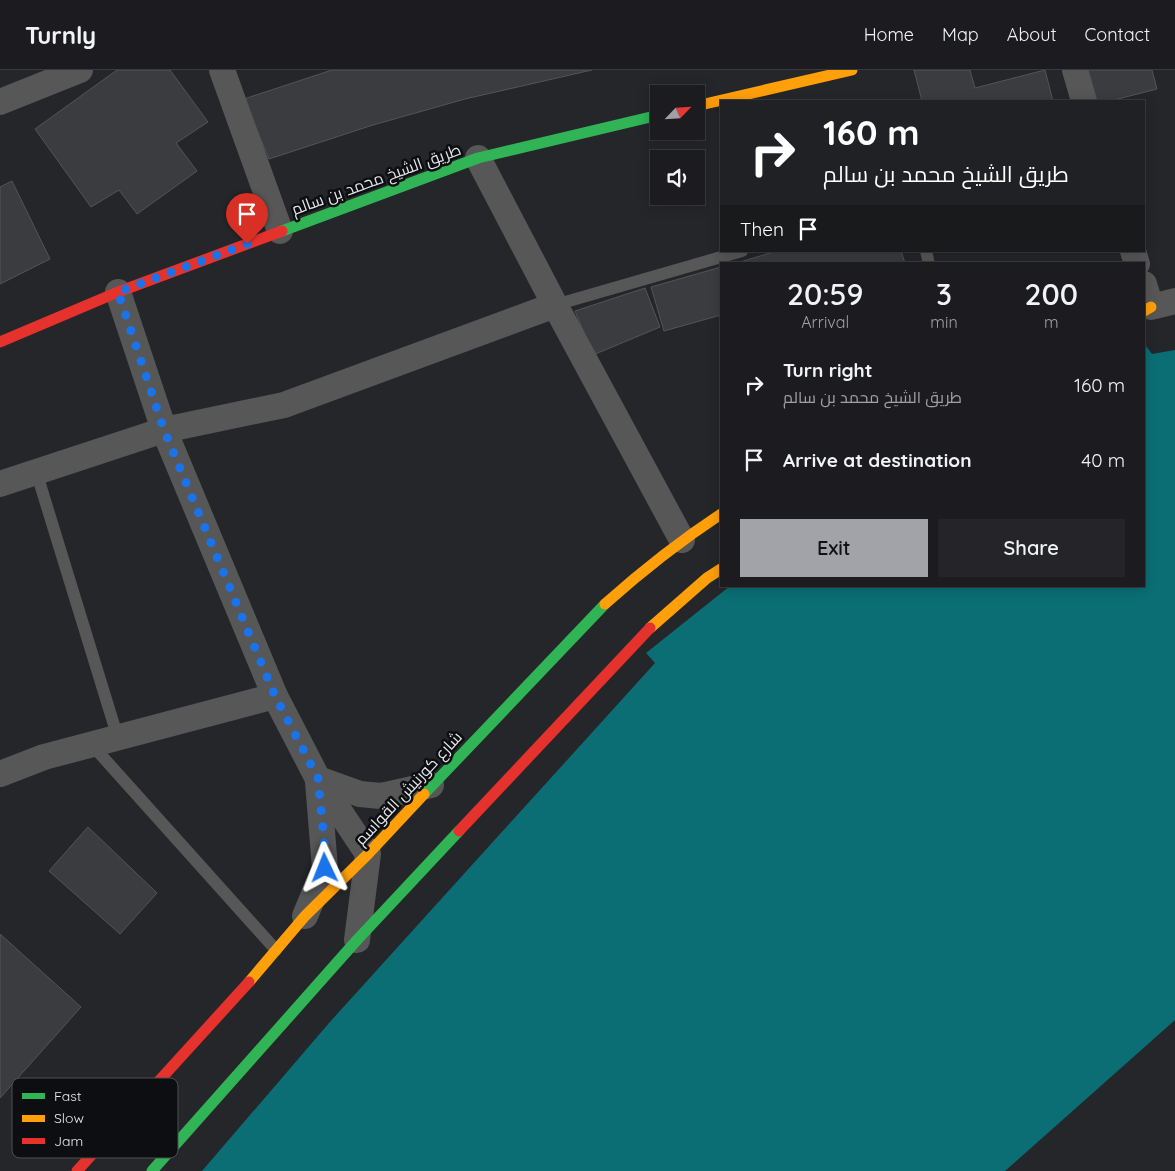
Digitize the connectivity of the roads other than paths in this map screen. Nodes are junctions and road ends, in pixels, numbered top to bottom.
1 (80, 70) edge
2 (222, 70) edge
3 (852, 70) edge
4 (1074, 70) edge
5 (720, 100) edge
6 (722, 100) edge
7 (1084, 100) edge
8 (0, 102) edge
9 (705, 104) edge
10 (650, 117) edge
11 (478, 158) junction
12 (280, 231) junction
13 (739, 252) edge
14 (118, 292) junction
15 (555, 306) junction
16 (0, 342) edge
17 (164, 430) junction
18 (36, 471) junction
19 (0, 484) edge
20 (720, 515) edge
21 (682, 540) junction
22 (720, 570) edge
23 (275, 696) junction
24 (118, 738) junction
25 (92, 744) junction
26 (0, 774) edge
27 (318, 778) junction
28 (431, 785) junction
29 (368, 854) junction
30 (305, 916) junction
31 (357, 940) junction
32 (276, 950) junction
33 (162, 1078) edge
34 (178, 1142) edge
35 (89, 1158) edge
36 (164, 1158) edge
37 (77, 1171) edge
38 (152, 1171) edge

1 - 8 street
2 - 12 street
3 - 6 main road
4 - 7 street
5 - 9 main road
10 - 11 main road, طريق الشيخ محمد بن سالم
11 - 12 main road, طريق الشيخ محمد بن سالم
11 - 15 street
12 - 14 main road, طريق الشيخ محمد بن سالم
13 - 15 lane
14 - 16 main road, طريق الشيخ محمد بن سالم
14 - 17 street
15 - 17 street
15 - 21 street
17 - 18 street
17 - 23 street
18 - 19 street
18 - 24 lane
20 - 21 main road, شارع كورنيش القواسم
21 - 28 main road, شارع كورنيش القواسم
22 - 31 main road
23 - 24 street
23 - 27 street
24 - 25 street
25 - 26 street
25 - 32 lane
27 - 28 street
27 - 29 street
27 - 30 street
28 - 29 main road, شارع كورنيش القواسم
29 - 30 main road, شارع كورنيش القواسم
29 - 31 street
30 - 32 main road, شارع كورنيش القواسم
31 - 34 main road
32 - 33 main road, شارع كورنيش القواسم
35 - 37 main road, شارع كورنيش القواسم
36 - 38 main road

